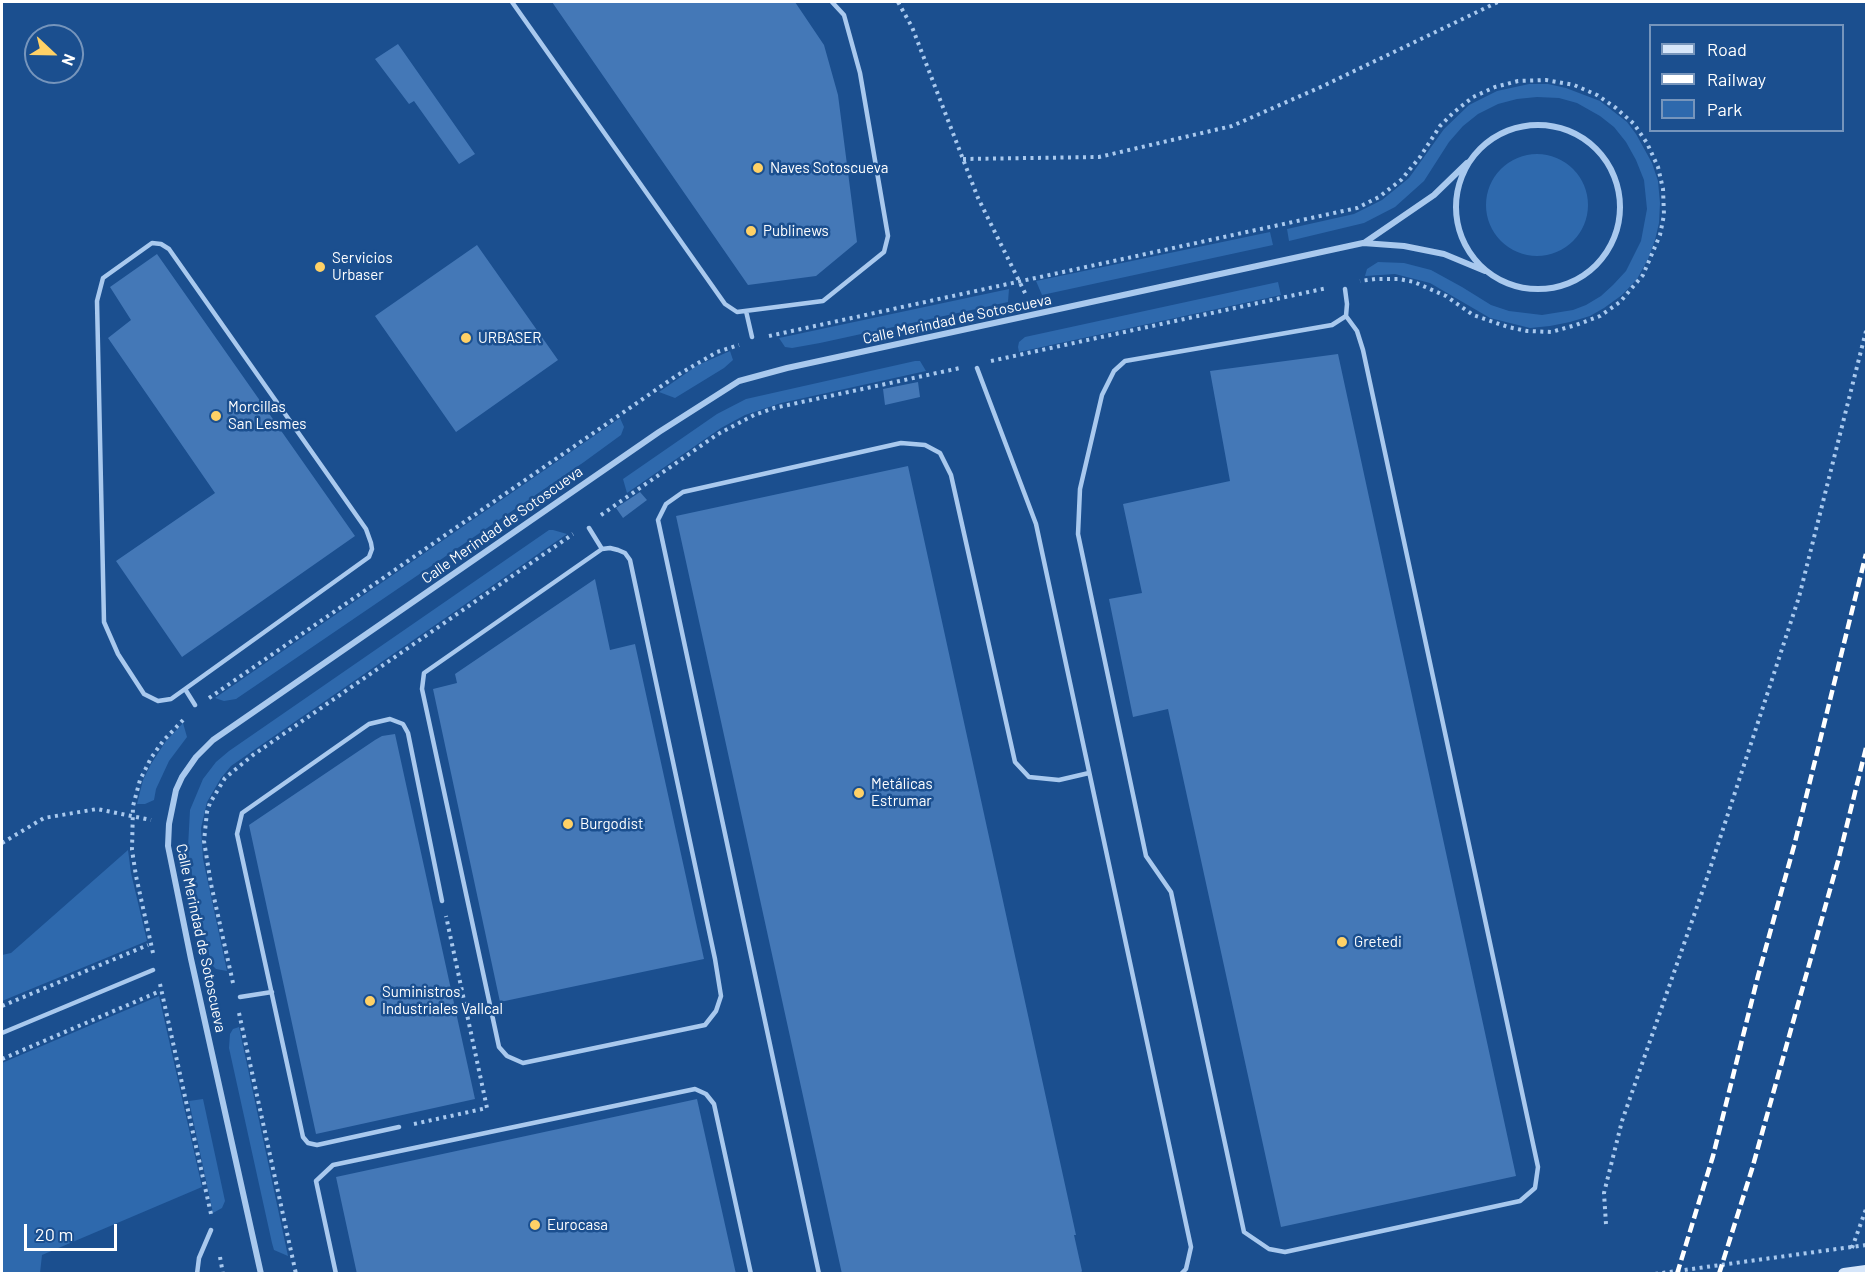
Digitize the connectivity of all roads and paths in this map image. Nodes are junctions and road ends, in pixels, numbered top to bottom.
1 (512, 2) edge
2 (832, 2) edge
3 (898, 2) edge
4 (1498, 2) edge
5 (963, 159) junction
6 (1470, 160) junction
7 (1363, 243) junction
8 (1485, 271) junction
9 (1020, 282) junction
10 (1345, 289) dead end
11 (747, 311) junction
12 (1036, 315) junction
13 (1346, 316) junction
14 (1866, 331) edge
15 (752, 337) dead end
16 (762, 337) dead end
17 (741, 344) dead end
18 (967, 367) dead end
19 (977, 368) dead end
20 (597, 518) dead end
21 (589, 528) dead end
22 (602, 549) junction
23 (184, 689) junction
24 (203, 703) dead end
25 (195, 705) dead end
26 (190, 713) dead end
27 (1089, 773) junction
28 (132, 816) junction
29 (169, 824) junction
30 (2, 843) edge
31 (442, 901) joint
32 (148, 945) dead end
33 (154, 957) dead end
34 (153, 970) dead end
35 (159, 979) dead end
36 (158, 992) dead end
37 (272, 992) junction
38 (240, 998) dead end
39 (2, 1006) edge
40 (238, 1008) dead end
41 (2, 1034) edge
42 (2, 1059) edge
43 (399, 1127) joint
44 (1866, 1209) edge
45 (211, 1217) dead end
46 (1606, 1224) dead end
47 (211, 1230) dead end
48 (1866, 1245) edge
49 (1852, 1246) junction
50 (219, 1251) dead end
51 (1848, 1255) dead end
52 (1866, 1271) edge
53 (197, 1274) edge
54 (223, 1274) edge
55 (261, 1274) edge
56 (296, 1274) edge
57 (336, 1274) edge
58 (751, 1274) edge
59 (819, 1274) edge
60 (1181, 1274) edge
61 (1655, 1274) edge
62 (1844, 1274) edge

1 - 11 lane
2 - 11 lane
3 - 5 path
4 - 5 path
5 - 9 path
6 - 7 street, Calle Merindad de Sotoscueva
6 - 8 street
6 - 8 street
7 - 8 street, Calle Merindad de Sotoscueva
7 - 12 street, Calle Merindad de Sotoscueva
9 - 12 path
9 - 16 path
10 - 13 lane
11 - 15 lane
12 - 29 street, Calle Merindad de Sotoscueva
13 - 13 lane
14 - 46 path
17 - 24 path
18 - 20 path
19 - 27 lane
21 - 22 lane
22 - 22 lane
23 - 23 lane
23 - 25 lane
26 - 28 path
27 - 59 lane
27 - 60 lane
28 - 29 path
28 - 30 path
28 - 33 path
29 - 55 street, Calle Merindad de Sotoscueva
31 - 37 lane
31 - 43 path
32 - 39 path
34 - 41 lane
35 - 45 path
36 - 42 path
37 - 38 lane
37 - 43 lane
40 - 56 path
44 - 49 path
47 - 53 lane
48 - 49 path
49 - 51 path
49 - 61 path
50 - 54 path
52 - 62 main road
57 - 58 lane

